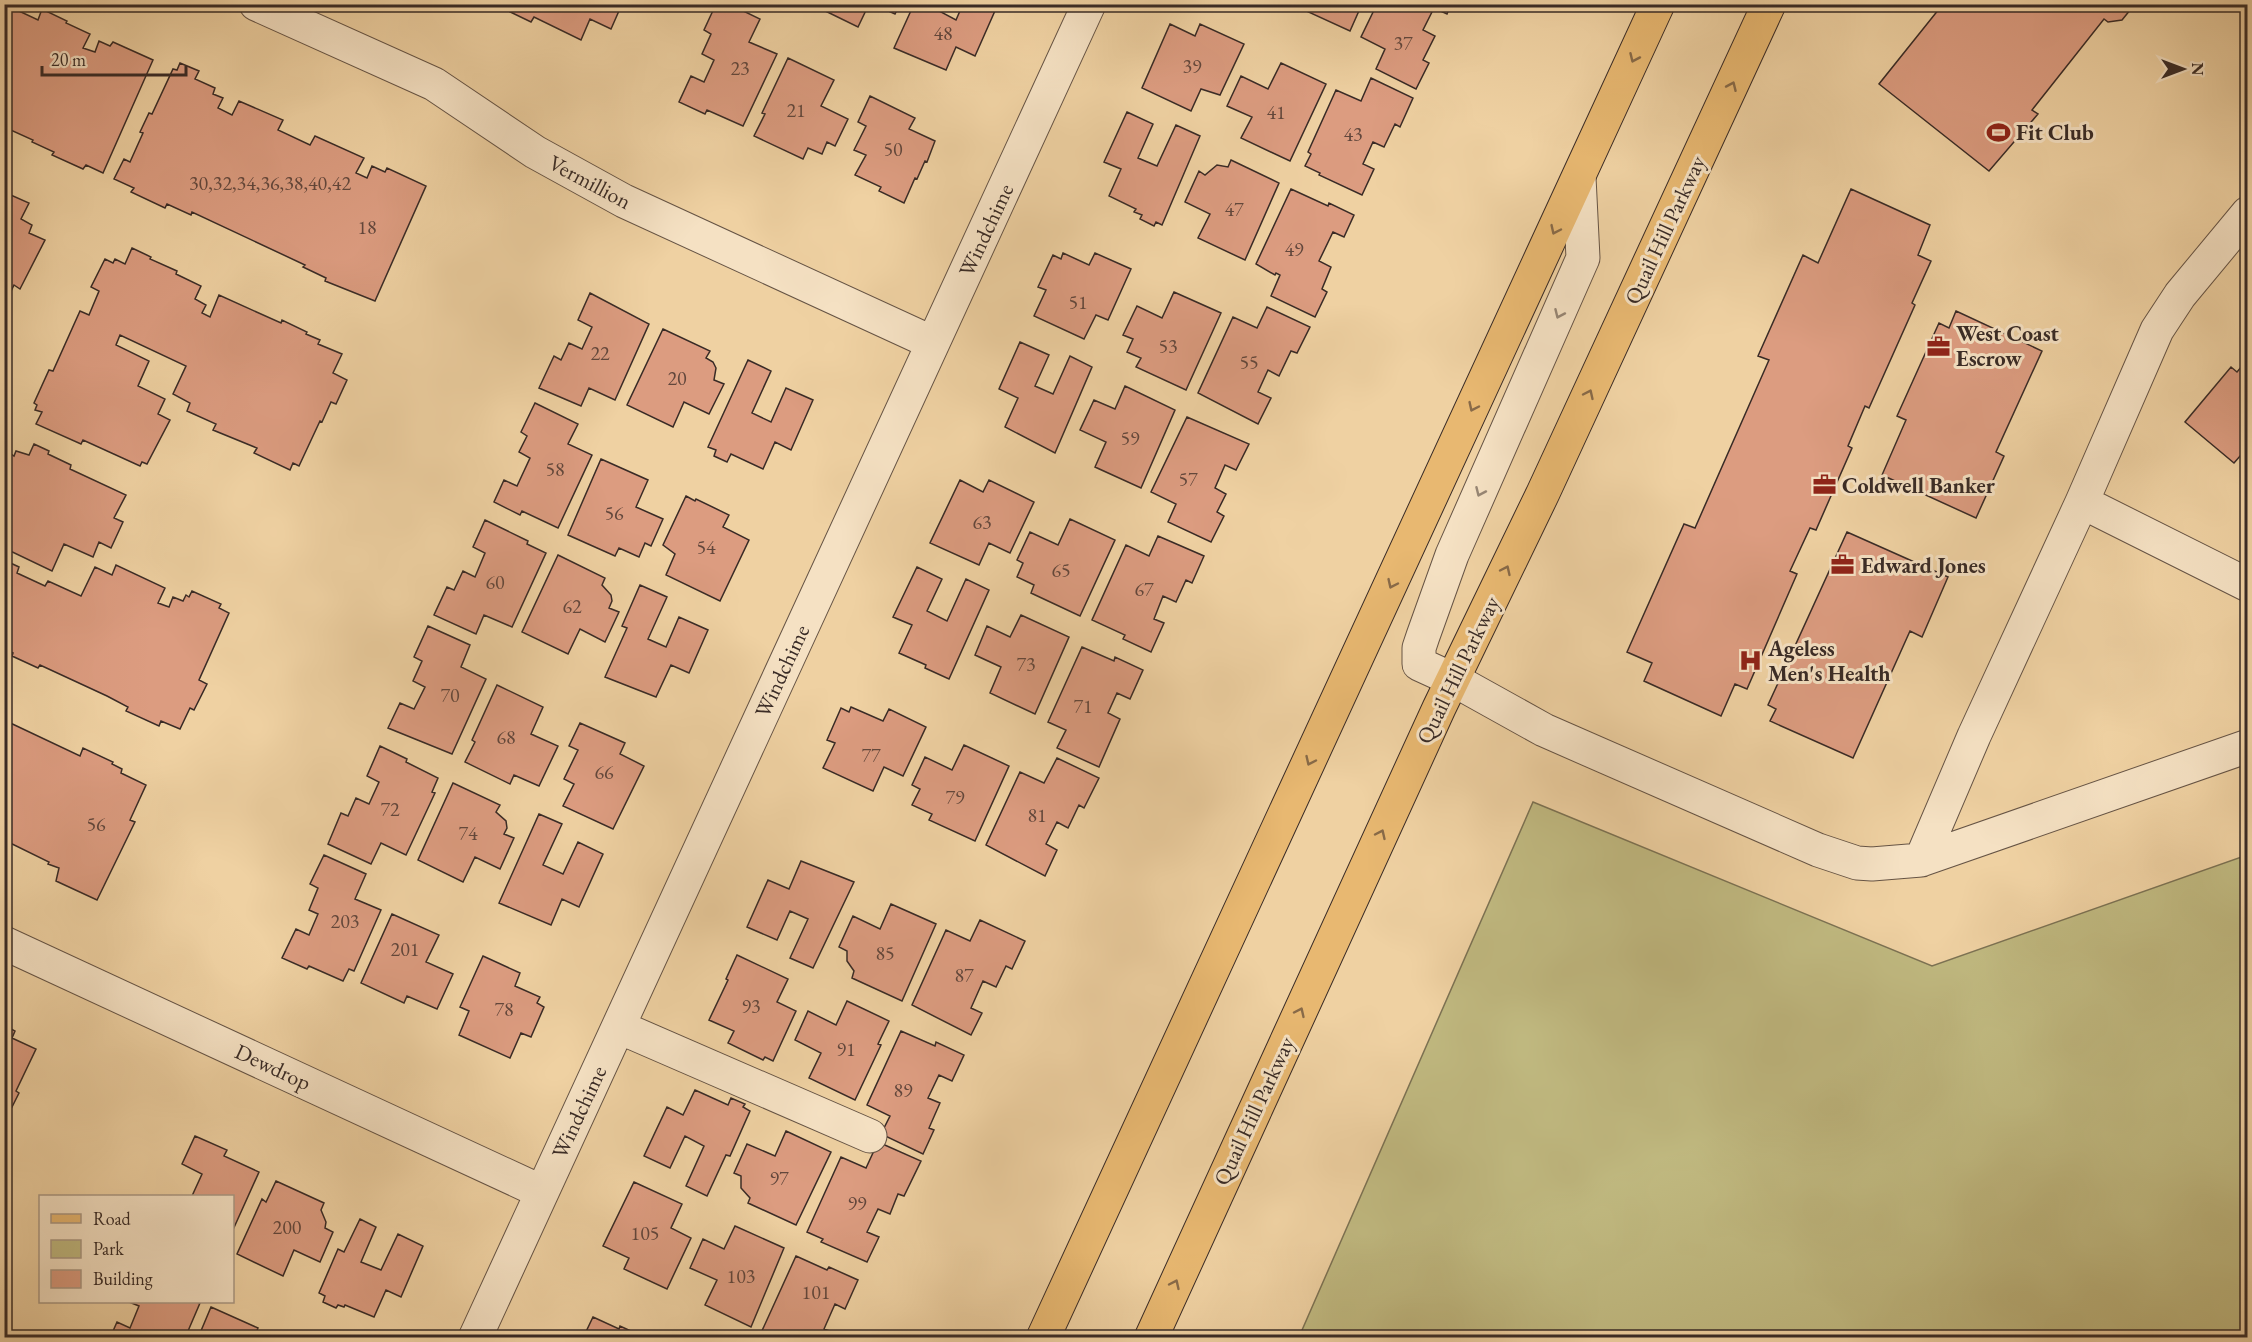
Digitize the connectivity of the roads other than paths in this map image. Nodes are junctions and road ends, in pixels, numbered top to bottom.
1 (256, 4) edge
2 (1089, 4) edge
3 (1658, 4) edge
4 (1769, 4) edge
5 (1579, 177) junction
6 (2247, 213) edge
7 (933, 343) junction
8 (2082, 502) junction
9 (2247, 585) edge
10 (1454, 680) junction
11 (2247, 746) edge
12 (1921, 860) junction
13 (4, 943) edge
14 (619, 1027) junction
15 (870, 1136) dead end
16 (542, 1192) junction
17 (475, 1338) edge
18 (1043, 1338) edge
19 (1150, 1338) edge

1 - 7 street, Vermillion
2 - 7 street, Windchime
3 -> 5 main road
10 -> 4 main road, Quail Hill Parkway
5 -> 10 street
5 -> 18 main road
6 - 8 street
7 - 14 street, Windchime
8 - 9 street
8 - 12 street
10 - 12 street
19 -> 10 main road, Quail Hill Parkway
11 - 12 street
13 - 16 street, Dewdrop
14 - 15 street
14 - 16 street, Windchime
16 - 17 street, Windchime

